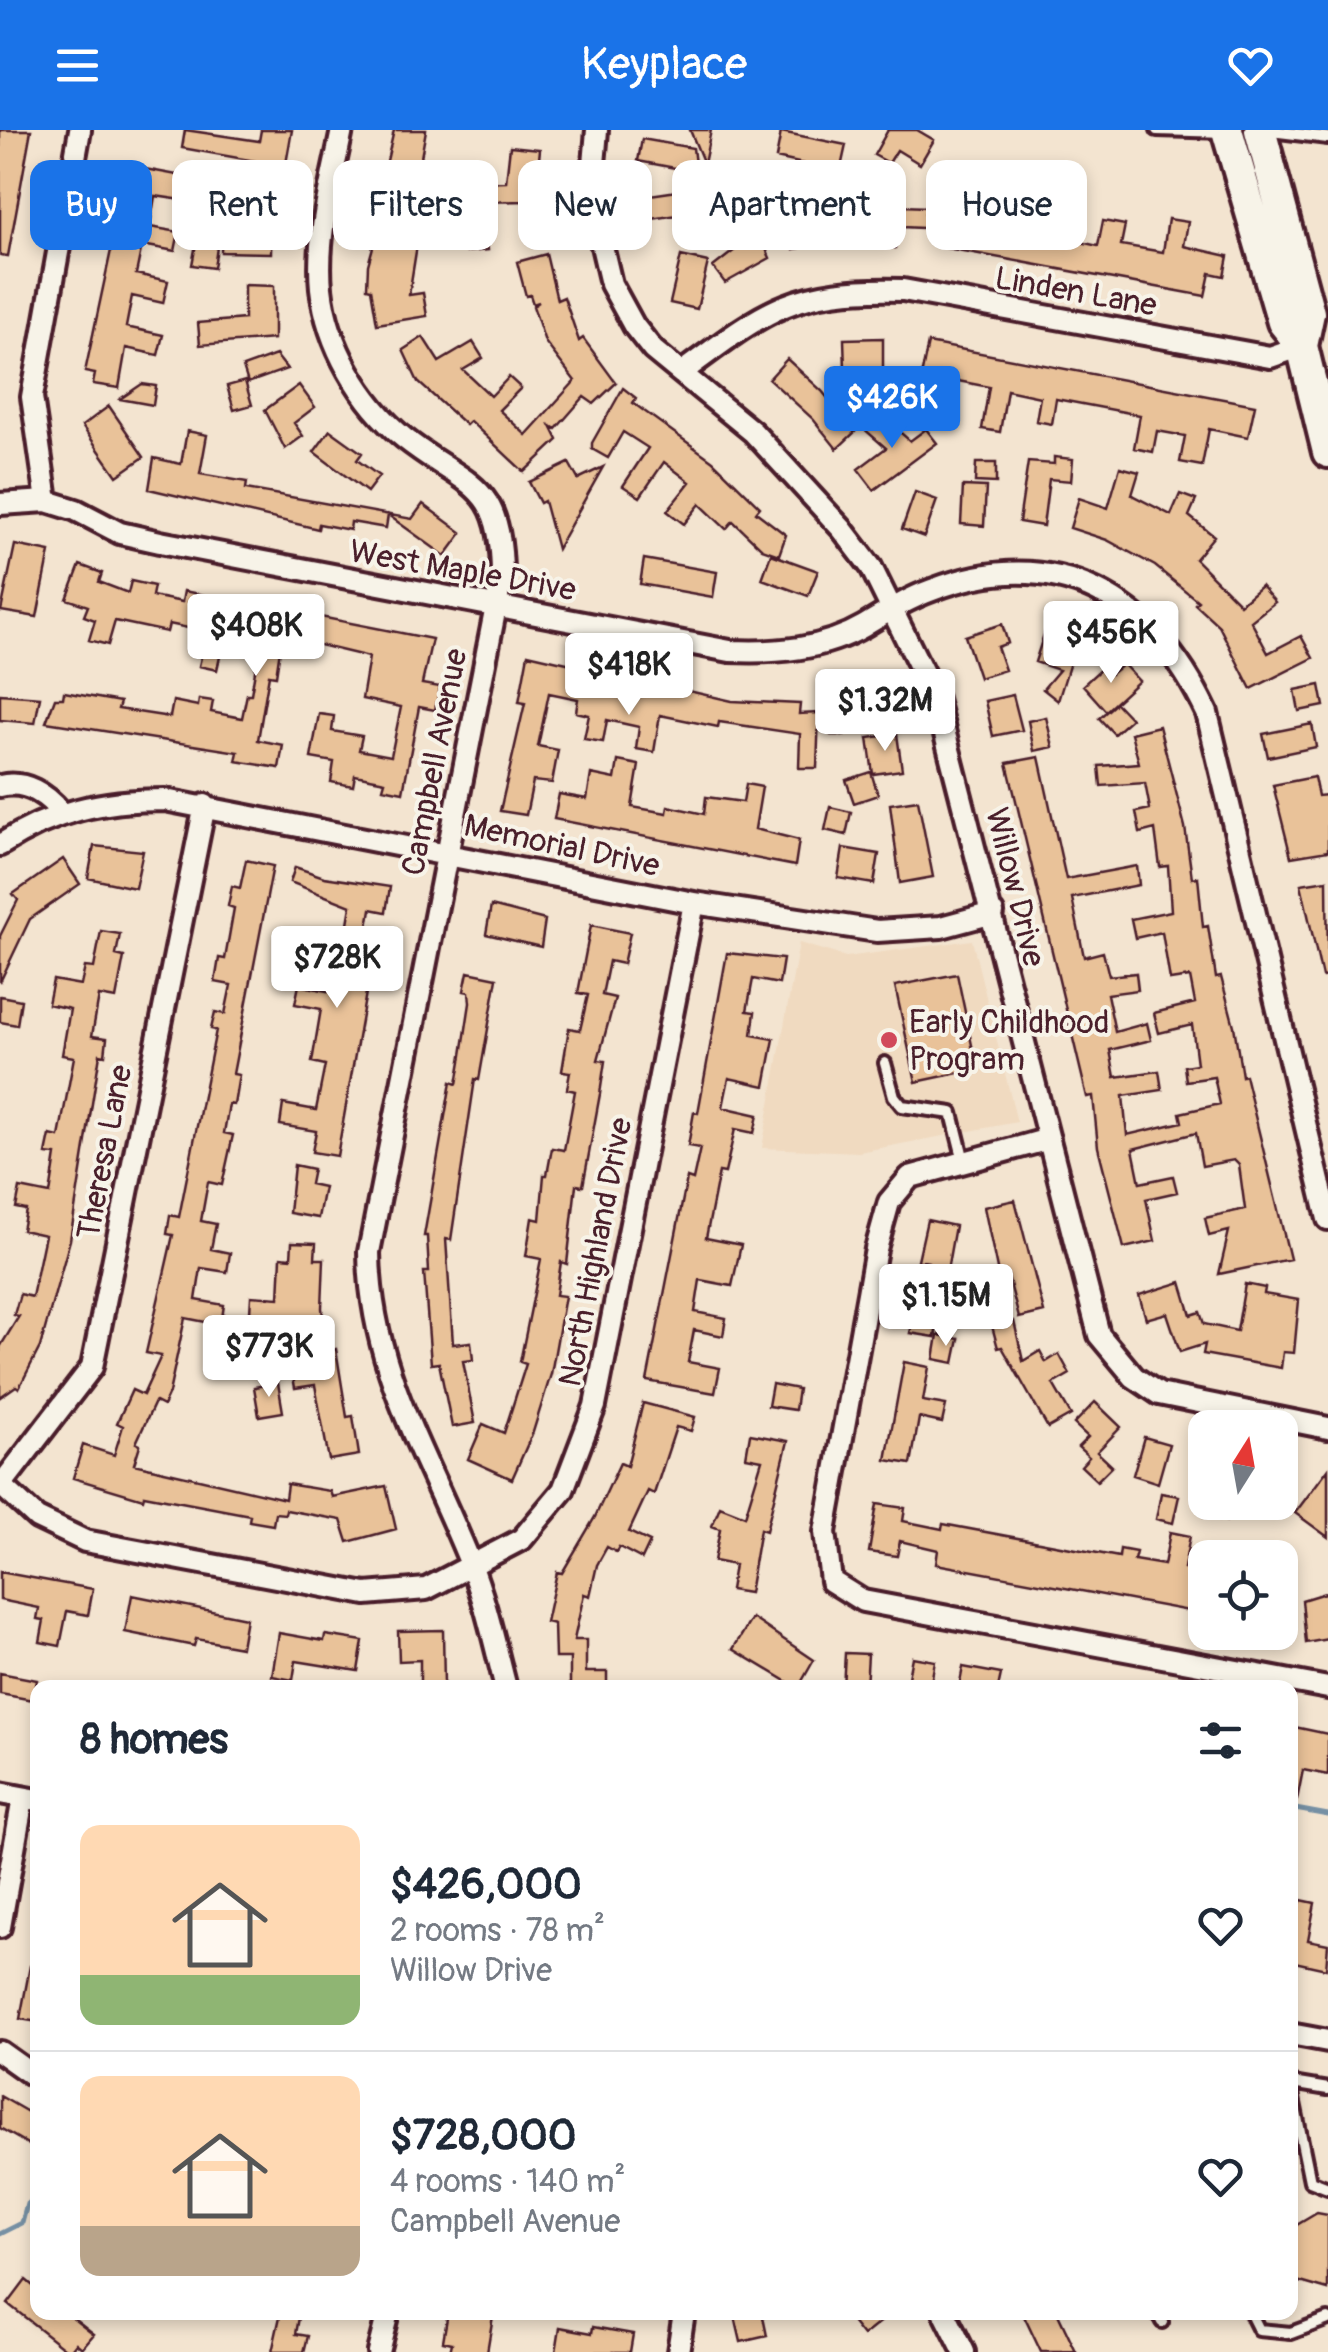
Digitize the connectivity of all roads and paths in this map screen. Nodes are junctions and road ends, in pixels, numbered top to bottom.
1 (80, 130) edge
2 (342, 130) edge
3 (597, 130) edge
4 (1157, 130) edge
5 (1261, 130) edge
6 (1228, 131) edge
7 (1302, 132) edge
8 (1328, 138) edge
9 (1307, 353) junction
10 (681, 373) junction
11 (1328, 452) edge
12 (46, 501) junction
13 (0, 504) edge
14 (496, 605) junction
15 (891, 606) junction
16 (0, 786) edge
17 (205, 805) junction
18 (61, 812) junction
19 (0, 844) edge
20 (447, 852) junction
21 (694, 902) junction
22 (993, 913) junction
23 (884, 1063) dead end
24 (1049, 1139) junction
25 (964, 1161) junction
26 (1328, 1220) edge
27 (1328, 1428) edge
28 (1, 1484) edge
29 (472, 1565) junction
30 (504, 1680) edge
31 (1285, 1680) edge
32 (1298, 1682) edge
33 (1328, 1688) edge
34 (0, 1793) edge
35 (30, 1799) edge
36 (0, 1927) edge
37 (1298, 2036) edge
38 (1328, 2042) edge
39 (0, 2052) edge
40 (30, 2073) edge
41 (1298, 2084) edge
42 (1328, 2089) edge
43 (1298, 2119) edge
44 (1328, 2188) edge
45 (1328, 2318) edge
46 (386, 2320) edge
47 (683, 2320) edge
48 (948, 2320) edge
49 (1254, 2320) edge
50 (378, 2352) edge
51 (678, 2352) edge
52 (964, 2352) edge

1 - 12 street
2 - 14 street, Campbell Avenue
3 - 10 street, Willow Drive
4 - 6 lane
5 - 7 lane
5 - 9 main road
6 - 9 main road
7 - 8 lane
9 - 10 street, Linden Lane
9 - 11 main road
10 - 15 street, Willow Drive
12 - 13 street, West Maple Drive
12 - 14 street, West Maple Drive
14 - 15 street, West Maple Drive
14 - 20 street, Campbell Avenue
15 - 22 street, Willow Drive
15 - 26 street, West Maple Drive
16 - 18 street
17 - 18 street, Memorial Drive
17 - 20 street, Memorial Drive
17 - 28 street, Theresa Lane
18 - 19 street, Memorial Drive
20 - 21 street, Memorial Drive
20 - 29 street, Campbell Avenue
21 - 22 street, Memorial Drive
21 - 29 street, North Highland Drive
22 - 24 street, Willow Drive
23 - 25 lane
24 - 25 street
24 - 27 street, Willow Drive
25 - 31 street
28 - 29 street, North Highland Drive
29 - 30 street, Campbell Avenue
32 - 33 street
34 - 35 street
35 - 36 street
37 - 38 street
39 - 40 street
41 - 42 lane
43 - 44 lane
45 - 49 lane
46 - 50 street
47 - 51 street
48 - 52 street

